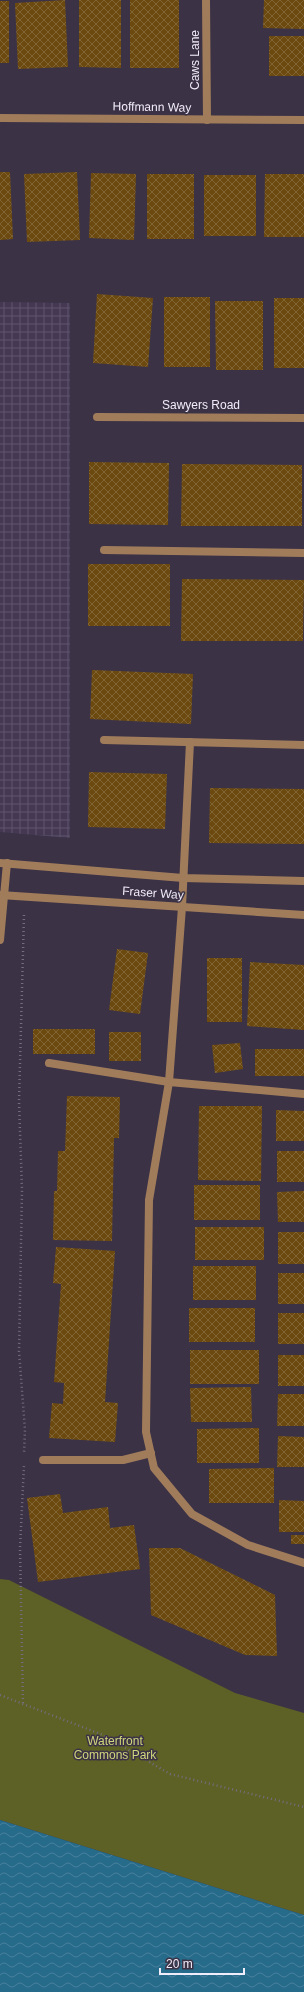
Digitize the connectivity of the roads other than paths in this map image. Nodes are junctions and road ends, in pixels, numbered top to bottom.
1 (206, 0) edge
2 (0, 118) edge
3 (207, 120) junction
4 (304, 120) edge
5 (97, 417) dead end
6 (304, 418) edge
7 (104, 550) dead end
8 (304, 553) edge
9 (104, 740) dead end
10 (190, 742) junction
11 (304, 745) edge
12 (3, 863) edge
13 (183, 878) junction
14 (304, 881) edge
15 (2, 895) edge
16 (182, 907) junction
17 (304, 915) edge
18 (0, 940) edge
19 (49, 1063) dead end
20 (169, 1082) junction
21 (304, 1094) edge
22 (151, 1453) junction
23 (43, 1460) dead end
24 (304, 1563) edge

1 - 3 street, Caws Lane
2 - 3 street, Hoffmann Way
3 - 4 street, Hoffmann Way
5 - 6 street, Sawyers Road
7 - 8 street
9 - 10 street
10 - 11 street
10 - 13 street
12 - 13 street, Fraser Way
12 - 15 street
13 - 14 street, Fraser Way
13 - 16 street
15 - 16 street, Fraser Way
15 - 18 street
16 - 17 street, Fraser Way
16 - 20 street
19 - 20 street
20 - 21 street
20 - 22 street
22 - 23 street
22 - 24 street

